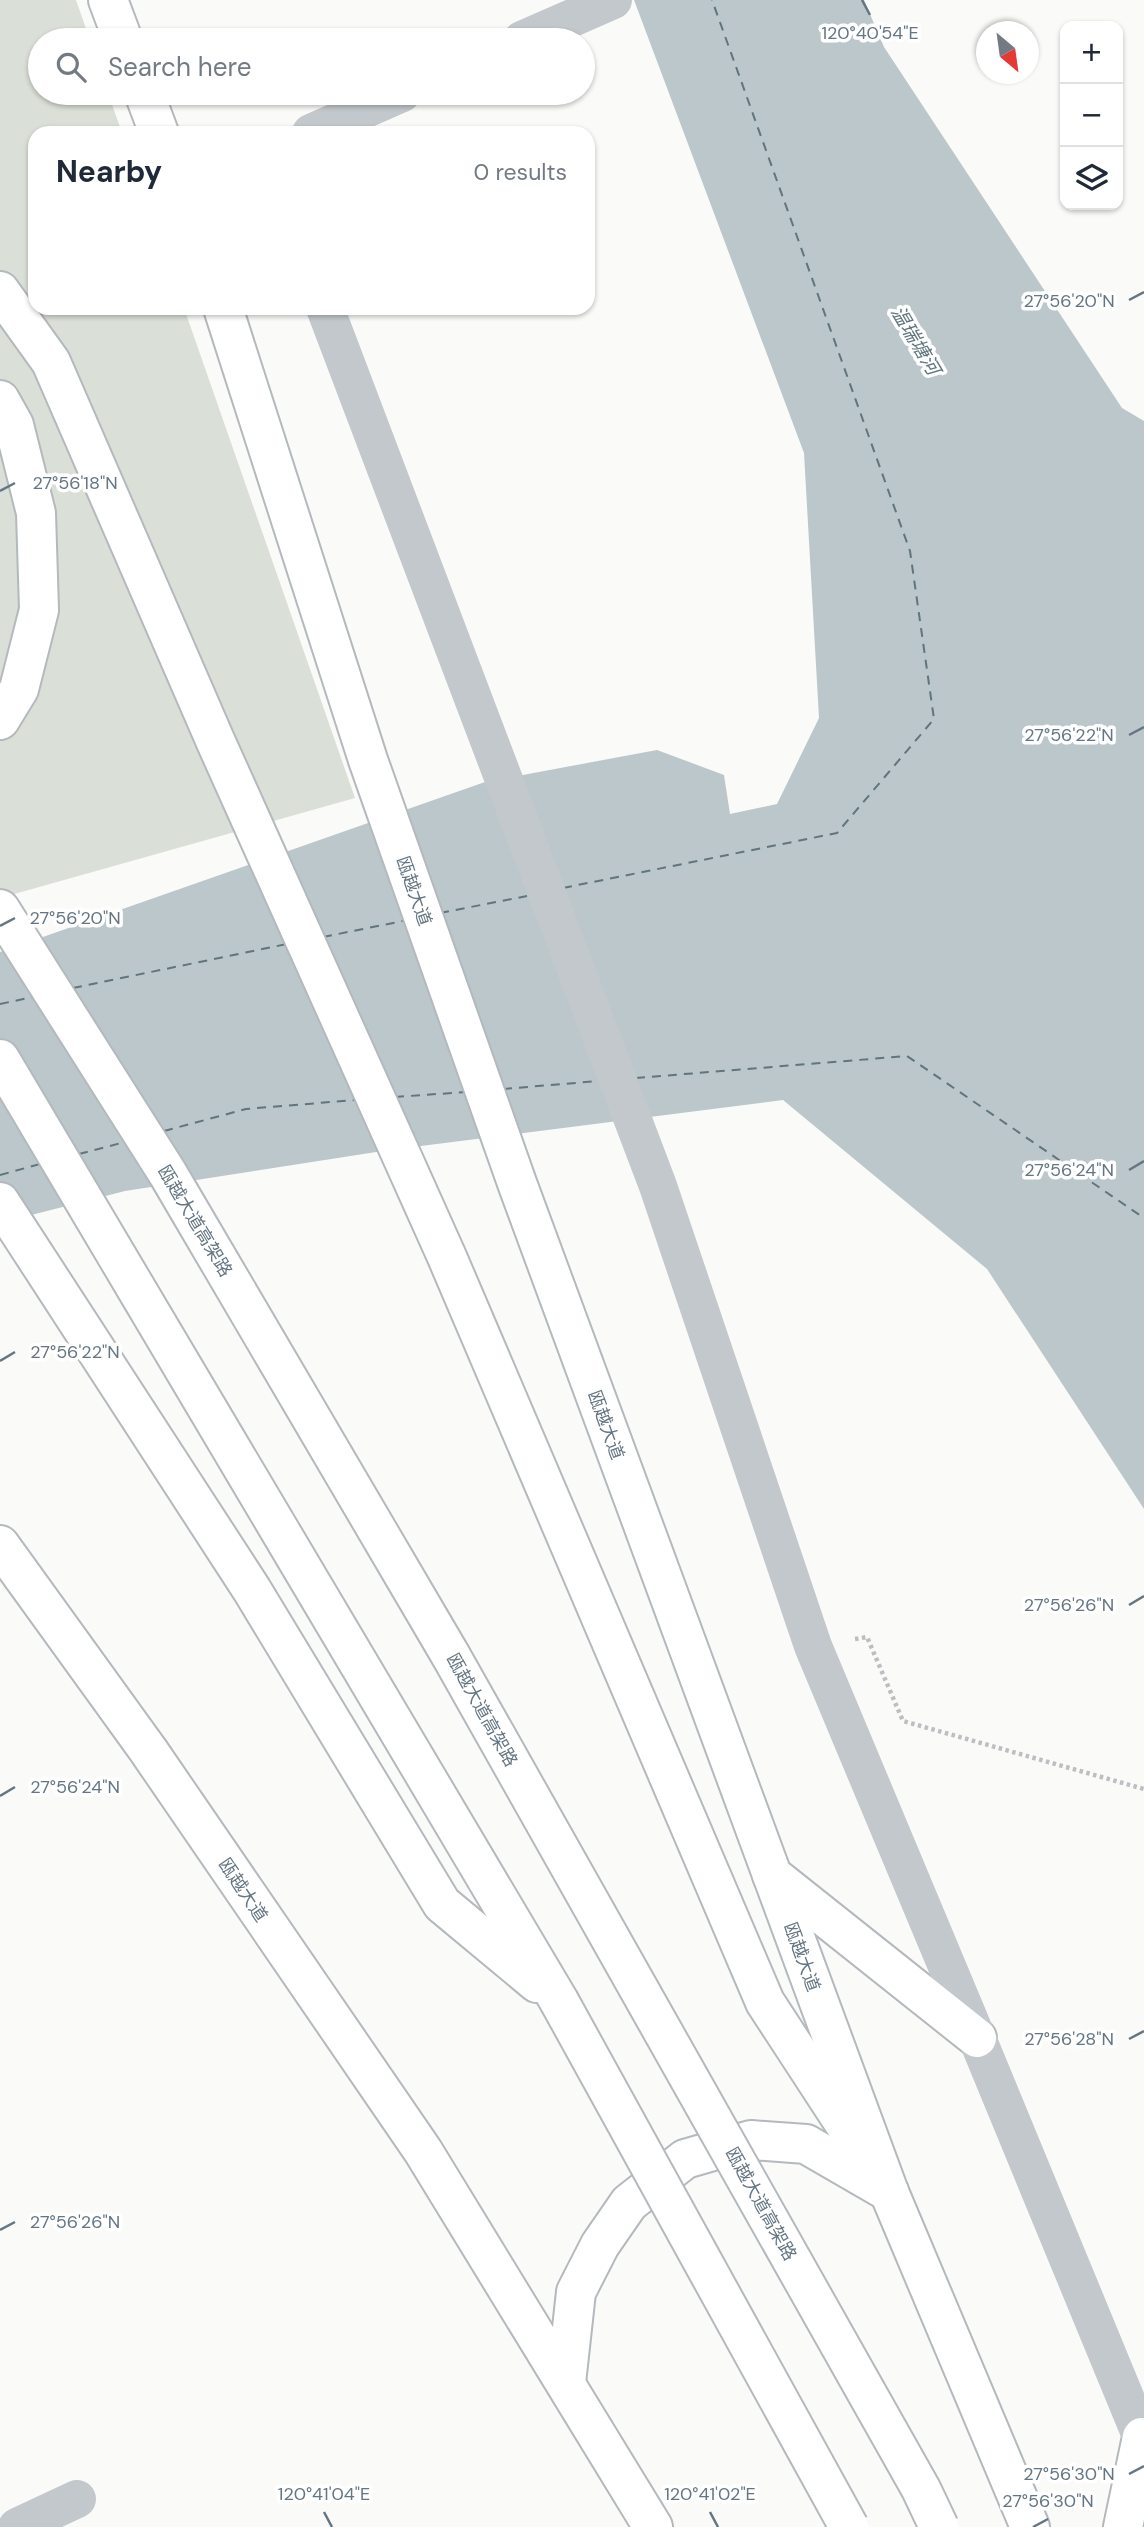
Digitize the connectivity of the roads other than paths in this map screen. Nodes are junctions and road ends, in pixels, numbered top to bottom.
1 (108, 0) edge
2 (613, 0) edge
3 (118, 28) edge
4 (549, 28) edge
5 (148, 105) edge
6 (375, 105) edge
7 (156, 126) edge
8 (327, 126) edge
9 (0, 290) edge
10 (224, 315) edge
11 (328, 315) edge
12 (0, 400) edge
13 (0, 720) edge
14 (0, 909) edge
15 (0, 1059) edge
16 (0, 1202) edge
17 (0, 1545) edge
18 (772, 1875) junction
19 (559, 2001) junction
20 (977, 2038) junction
21 (889, 2192) junction
22 (566, 2383) junction
23 (1143, 2440) edge
24 (77, 2499) dead end
25 (17, 2527) edge
26 (653, 2527) edge
27 (849, 2527) edge
28 (939, 2527) edge
29 (1030, 2527) edge
30 (1123, 2527) edge

1 - 3 highway
2 - 4 street
5 - 7 highway
6 - 8 street
9 - 21 highway
10 - 18 highway, 瓯越大道
11 - 20 street
12 - 13 highway
14 - 28 highway, 瓯越大道高架路, bridge
15 - 19 highway
16 - 19 highway
17 - 22 highway, 瓯越大道
18 - 20 highway
18 - 21 highway, 瓯越大道
19 - 27 highway, bridge
20 - 23 street
21 - 22 highway
21 - 29 highway, 瓯越大道
22 - 26 highway, 瓯越大道
23 - 30 highway
24 - 25 street

